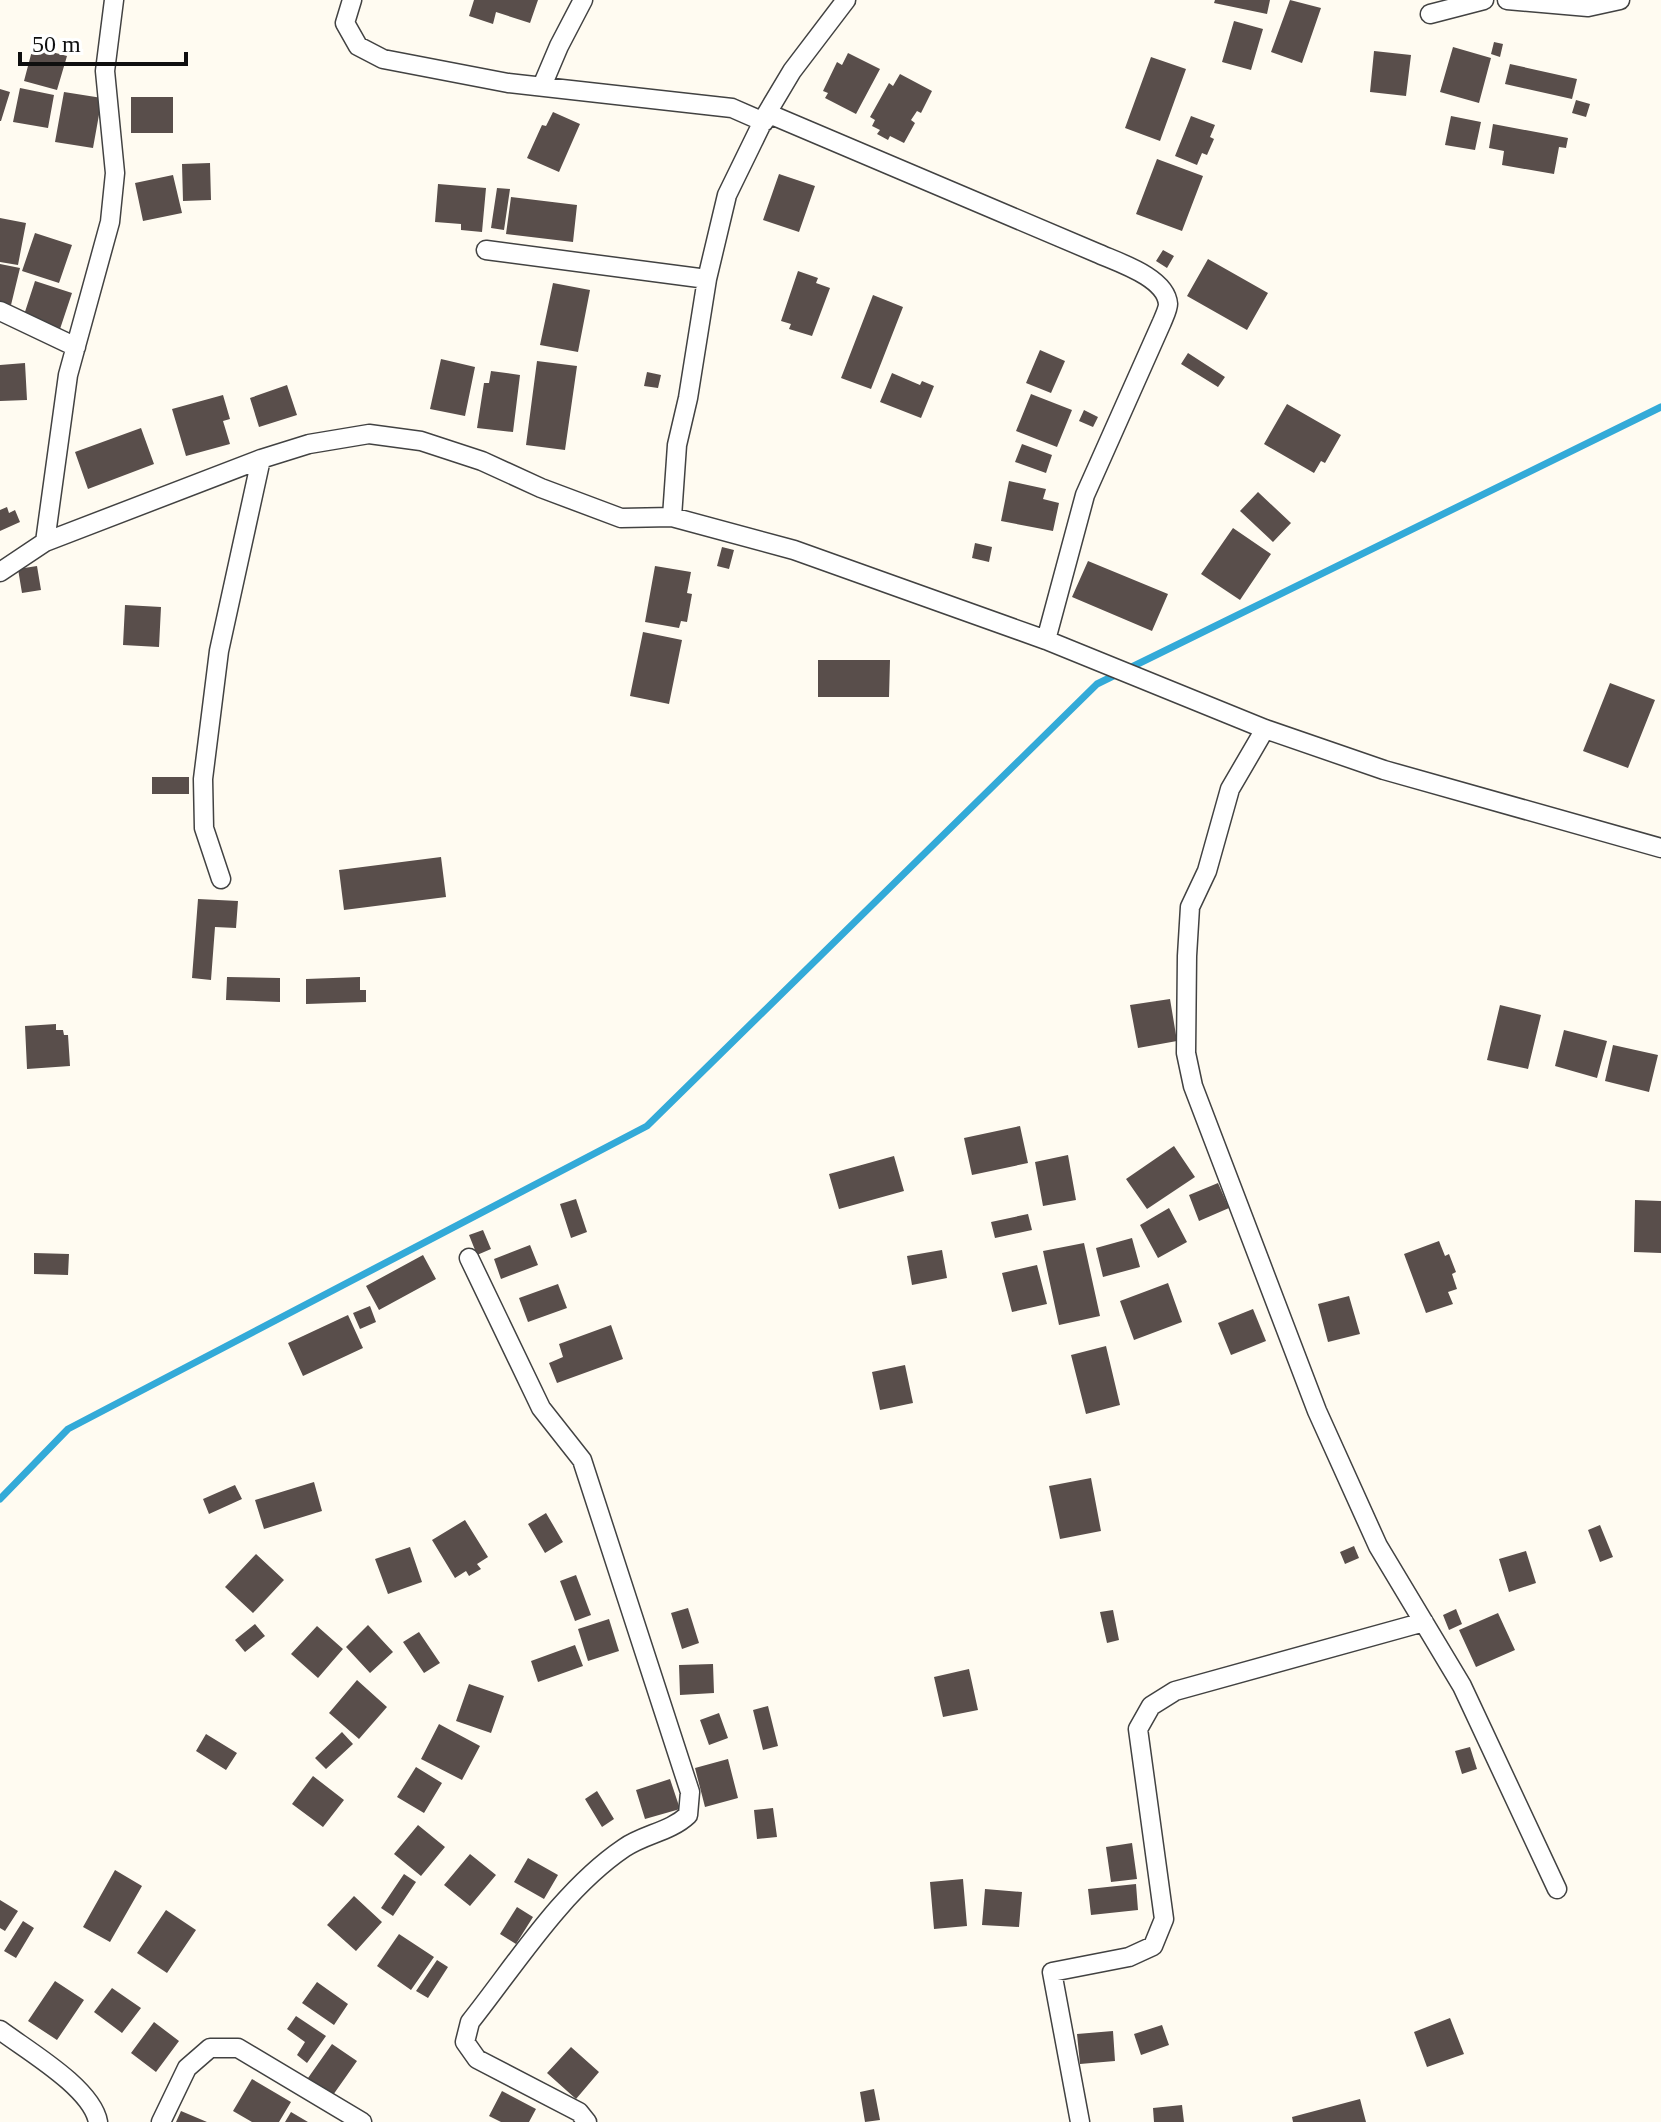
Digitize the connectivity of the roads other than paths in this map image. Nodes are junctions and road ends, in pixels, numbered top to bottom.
1 (114, 0) edge
2 (352, 0) edge
3 (583, 0) edge
4 (846, 0) edge
5 (1484, 0) edge
6 (1507, 0) edge
7 (1620, 0) edge
8 (1430, 14) dead end
9 (542, 86) junction
10 (765, 118) junction
11 (486, 250) dead end
12 (707, 279) junction
13 (0, 311) edge
14 (76, 347) junction
15 (261, 459) junction
16 (672, 517) junction
17 (45, 542) junction
18 (0, 572) edge
19 (1046, 640) junction
20 (1265, 729) junction
21 (1661, 848) edge
22 (221, 879) dead end
23 (469, 1258) dead end
24 (1424, 1622) junction
25 (1557, 1889) dead end
26 (0, 2030) edge
27 (98, 2122) edge
28 (161, 2122) edge
29 (362, 2122) edge
30 (587, 2122) edge
31 (1080, 2122) edge

1 - 14 street
2 - 9 street
3 - 9 street
4 - 10 street
5 - 8 street
6 - 7 street
9 - 10 street
10 - 12 street
10 - 19 street
11 - 12 street
12 - 16 street
13 - 14 street
14 - 17 street
15 - 16 street
15 - 17 street
15 - 22 street
16 - 19 street
17 - 18 street
19 - 20 street
20 - 21 street
20 - 24 street
23 - 30 street
24 - 25 street
24 - 31 street
26 - 27 street
28 - 29 street

